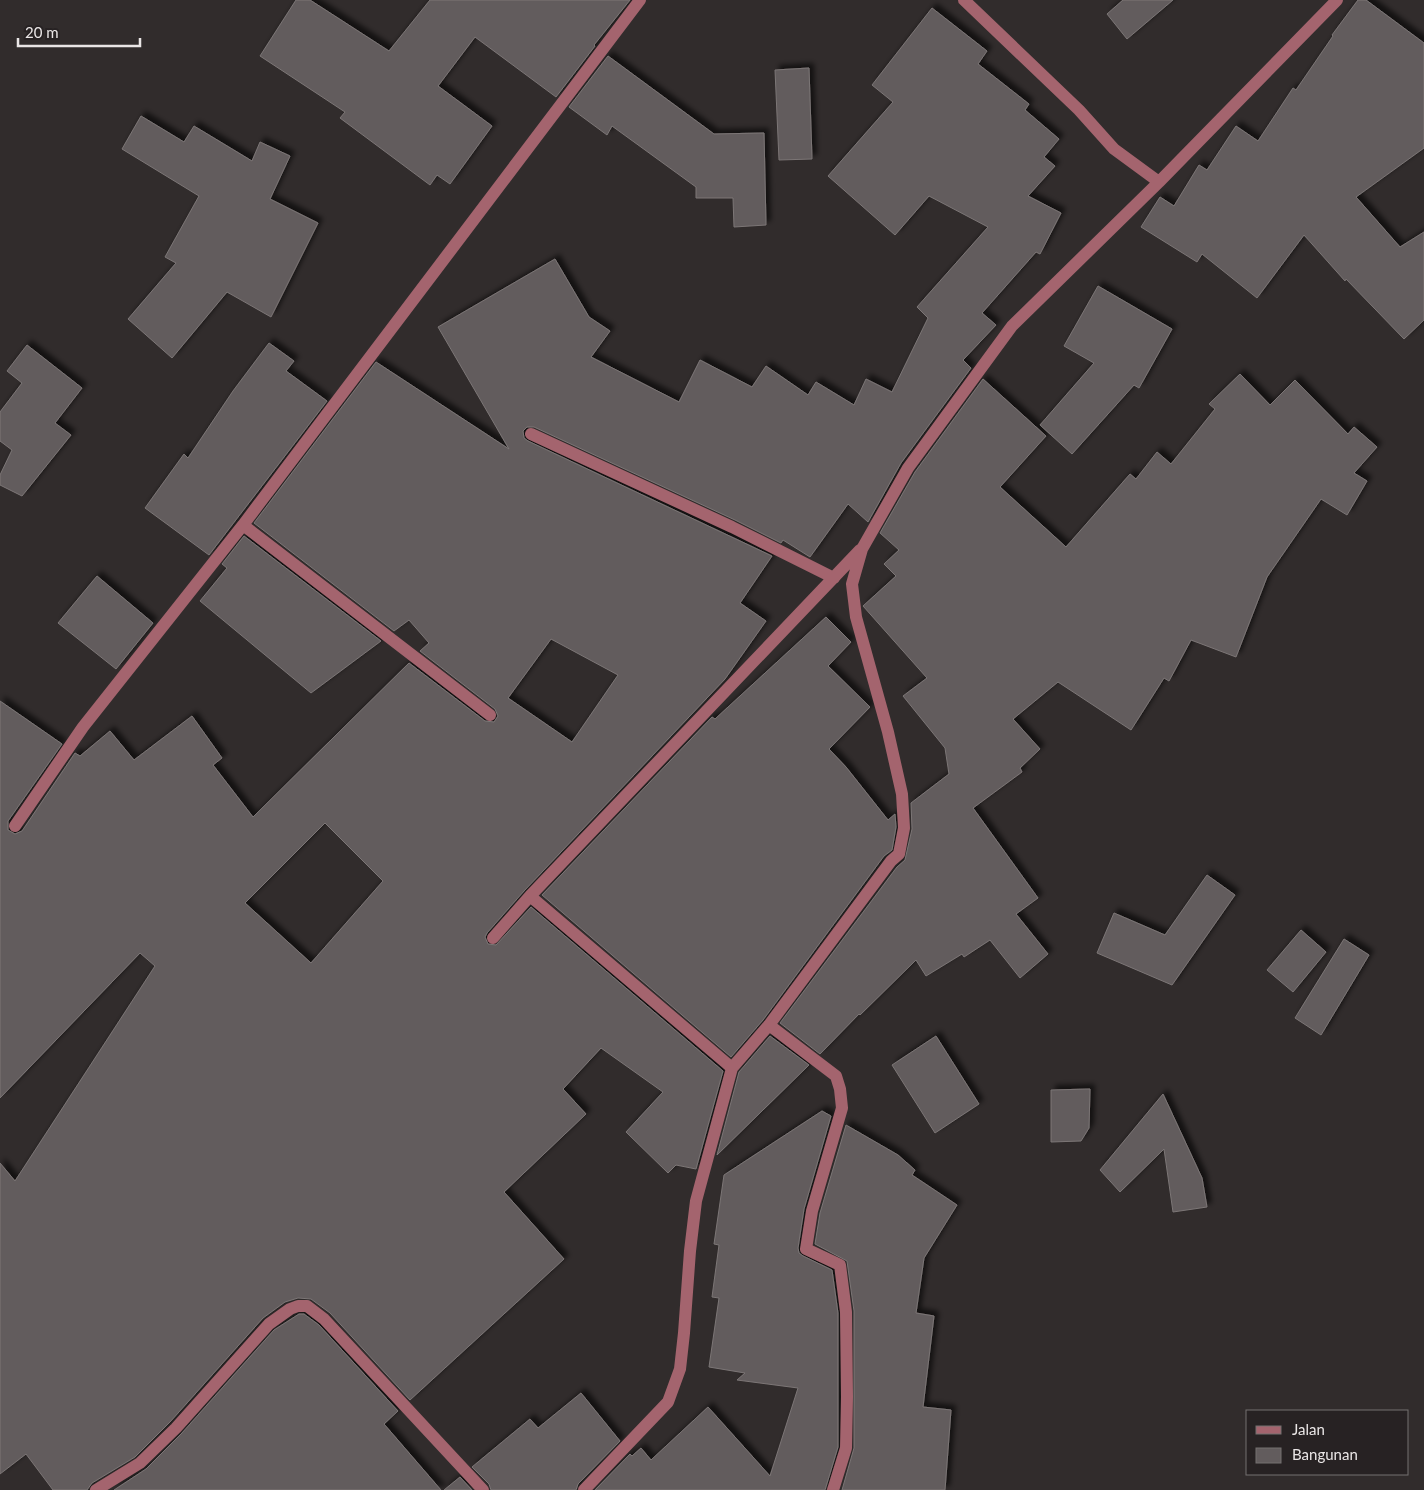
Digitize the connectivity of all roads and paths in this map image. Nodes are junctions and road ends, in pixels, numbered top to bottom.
1 (640, 0) edge
2 (964, 0) edge
3 (1337, 0) edge
4 (1159, 182) junction
5 (531, 434) dead end
6 (243, 525) junction
7 (862, 549) junction
8 (834, 578) junction
9 (490, 715) dead end
10 (15, 826) dead end
11 (530, 896) junction
12 (493, 938) dead end
13 (770, 1025) junction
14 (732, 1068) junction
15 (96, 1490) edge
16 (483, 1490) edge
17 (584, 1490) edge
18 (833, 1490) edge

1 - 6 street
2 - 4 street
3 - 4 street
4 - 7 street
5 - 8 street
6 - 9 street
6 - 10 street
7 - 8 street
7 - 13 street
8 - 11 street
11 - 12 street
11 - 14 street
13 - 14 street
13 - 18 street
14 - 17 street
15 - 16 street

